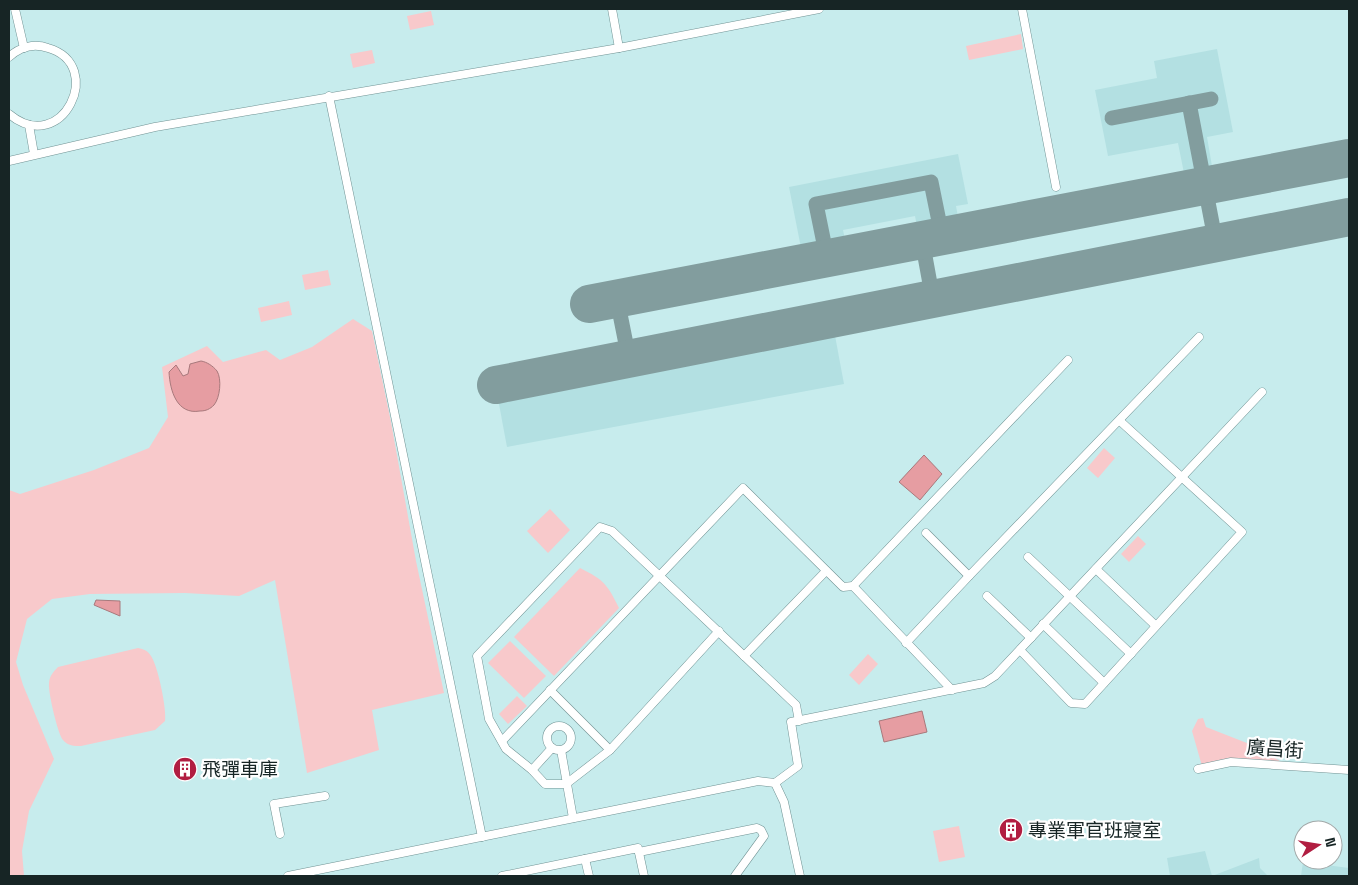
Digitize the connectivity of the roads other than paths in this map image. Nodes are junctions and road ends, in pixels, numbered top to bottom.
1 (15, 9) edge
2 (612, 9) edge
3 (819, 9) edge
4 (1022, 9) edge
5 (24, 48) junction
6 (620, 48) junction
7 (9, 57) edge
8 (329, 96) junction
9 (9, 114) edge
10 (29, 125) junction
11 (34, 154) junction
12 (9, 161) edge
13 (1056, 187) dead end
14 (1199, 337) dead end
15 (1068, 360) dead end
16 (1262, 392) dead end
17 (1120, 421) junction
18 (1182, 477) junction
19 (926, 534) dead end
20 (1028, 557) dead end
21 (1096, 569) junction
22 (826, 571) junction
23 (659, 576) junction
24 (969, 576) junction
25 (853, 586) junction
26 (988, 596) dead end
27 (1070, 596) junction
28 (1043, 624) junction
29 (1156, 626) junction
30 (719, 632) junction
31 (1031, 638) junction
32 (906, 643) junction
33 (1020, 650) junction
34 (1131, 654) junction
35 (744, 656) junction
36 (1104, 683) junction
37 (550, 690) junction
38 (952, 690) junction
39 (577, 717) junction
40 (799, 721) junction
41 (567, 728) junction
42 (502, 741) junction
43 (552, 748) junction
44 (561, 750) junction
45 (610, 750) junction
46 (1198, 769) dead end
47 (532, 770) junction
48 (1349, 770) edge
49 (775, 783) junction
50 (566, 784) junction
51 (325, 796) dead end
52 (573, 818) junction
53 (280, 834) dead end
54 (482, 837) junction
55 (638, 850) junction
56 (585, 859) junction
57 (288, 876) edge
58 (502, 876) edge
59 (589, 876) edge
60 (644, 876) edge
61 (735, 876) edge
62 (800, 876) edge

1 - 5 street
2 - 6 street
3 - 6 street
4 - 13 street
5 - 7 street
5 - 10 street
6 - 8 street
8 - 11 street
8 - 54 street
9 - 10 street
10 - 11 street
11 - 12 street
14 - 17 street
15 - 25 street
16 - 18 street
17 - 18 street
17 - 24 street
18 - 21 street
18 - 29 street
19 - 24 street
20 - 27 street
21 - 27 street
21 - 29 street
22 - 23 street
22 - 25 street
22 - 35 street
23 - 30 street
23 - 37 street
23 - 42 street
24 - 32 street
25 - 32 street
26 - 31 street
27 - 28 street
27 - 34 street
28 - 31 street
28 - 36 street
29 - 34 street
30 - 35 street
30 - 45 street
31 - 33 street
32 - 38 street
33 - 36 street
33 - 38 street
34 - 36 street
35 - 40 street
37 - 39 street
37 - 42 street
38 - 40 street
39 - 41 street
39 - 45 street
40 - 49 street
41 - 43 street
41 - 44 street
42 - 47 street
43 - 44 street
43 - 47 street
44 - 50 street
45 - 50 street
46 - 48 street, 廣昌街
47 - 50 street
49 - 52 street
49 - 62 street
50 - 52 street
51 - 53 street
52 - 54 street
54 - 57 street
55 - 56 street
55 - 60 street
55 - 61 street
56 - 58 street
56 - 59 street

